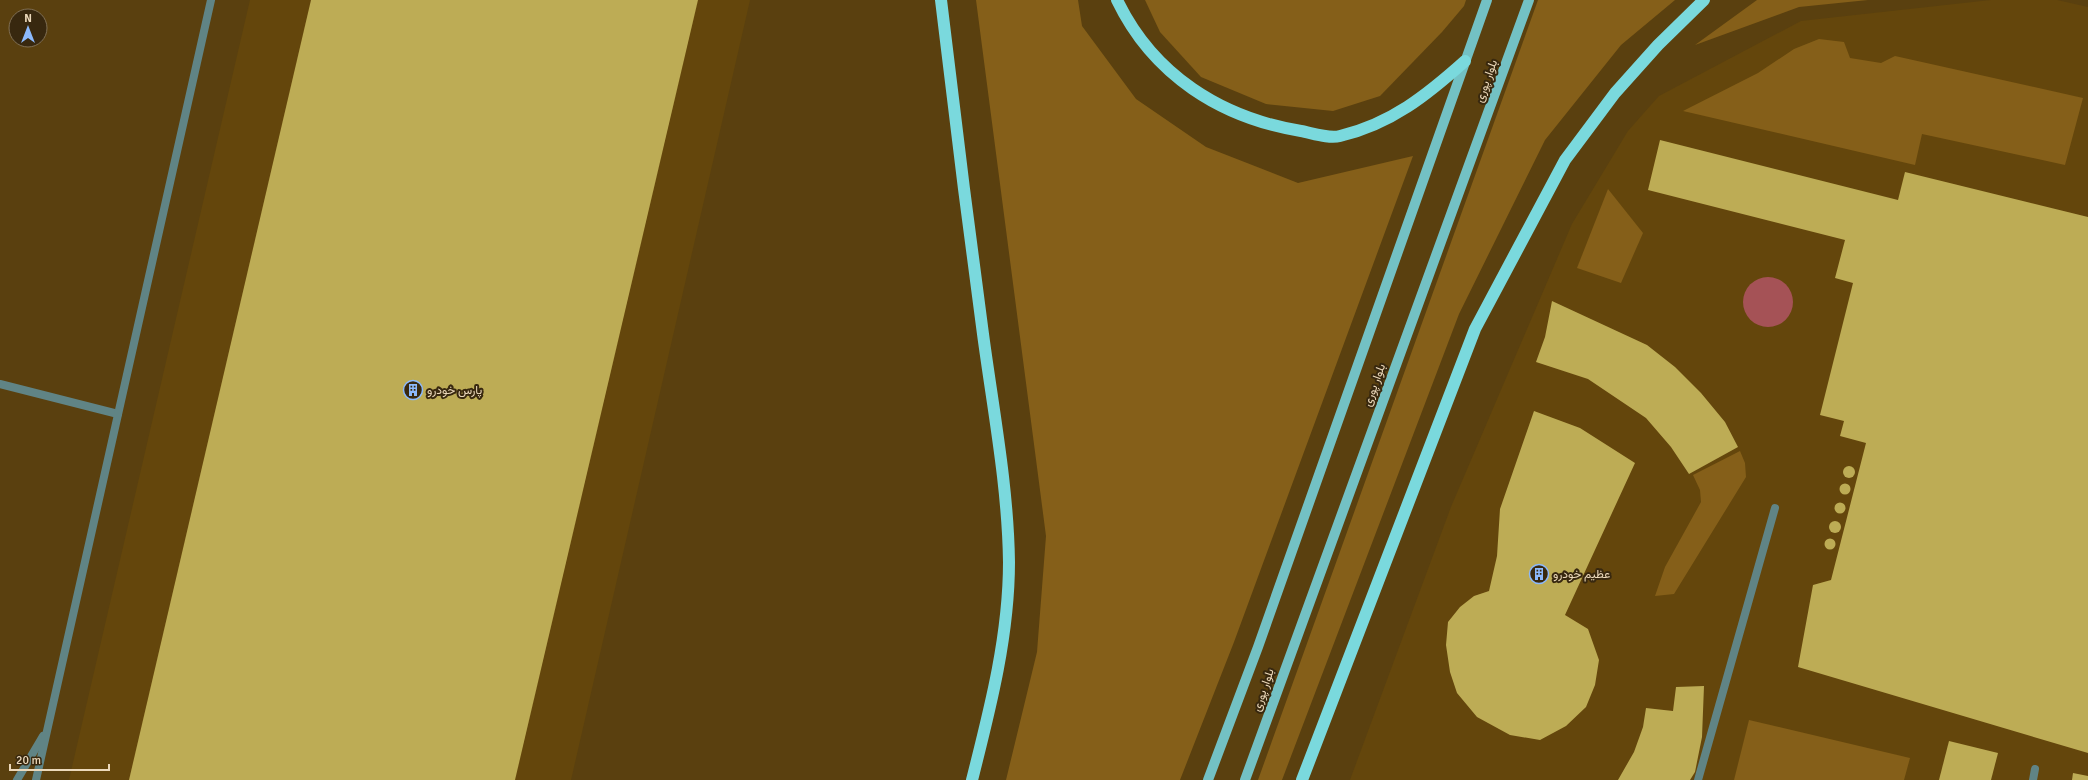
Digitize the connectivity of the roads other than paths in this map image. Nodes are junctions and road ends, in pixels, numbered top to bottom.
1 (212, 0) edge
2 (940, 0) edge
3 (1117, 0) edge
4 (1487, 0) edge
5 (1529, 0) edge
6 (1704, 0) edge
7 (1465, 61) junction
8 (0, 384) edge
9 (118, 414) junction
10 (1775, 508) dead end
11 (48, 728) junction
12 (2035, 769) dead end
13 (17, 780) edge
14 (36, 780) edge
15 (972, 780) edge
16 (1208, 780) edge
17 (1245, 780) edge
18 (1302, 780) edge
19 (1698, 780) edge
20 (2032, 780) edge

1 - 9 lane
2 - 15 highway
3 - 7 highway
4 - 7 main road, بلوار پوری
5 - 17 main road, بلوار پوری
6 - 18 highway
7 - 16 main road, بلوار پوری
8 - 9 lane
9 - 11 lane
10 - 19 lane
11 - 13 lane
11 - 14 lane
12 - 20 lane

